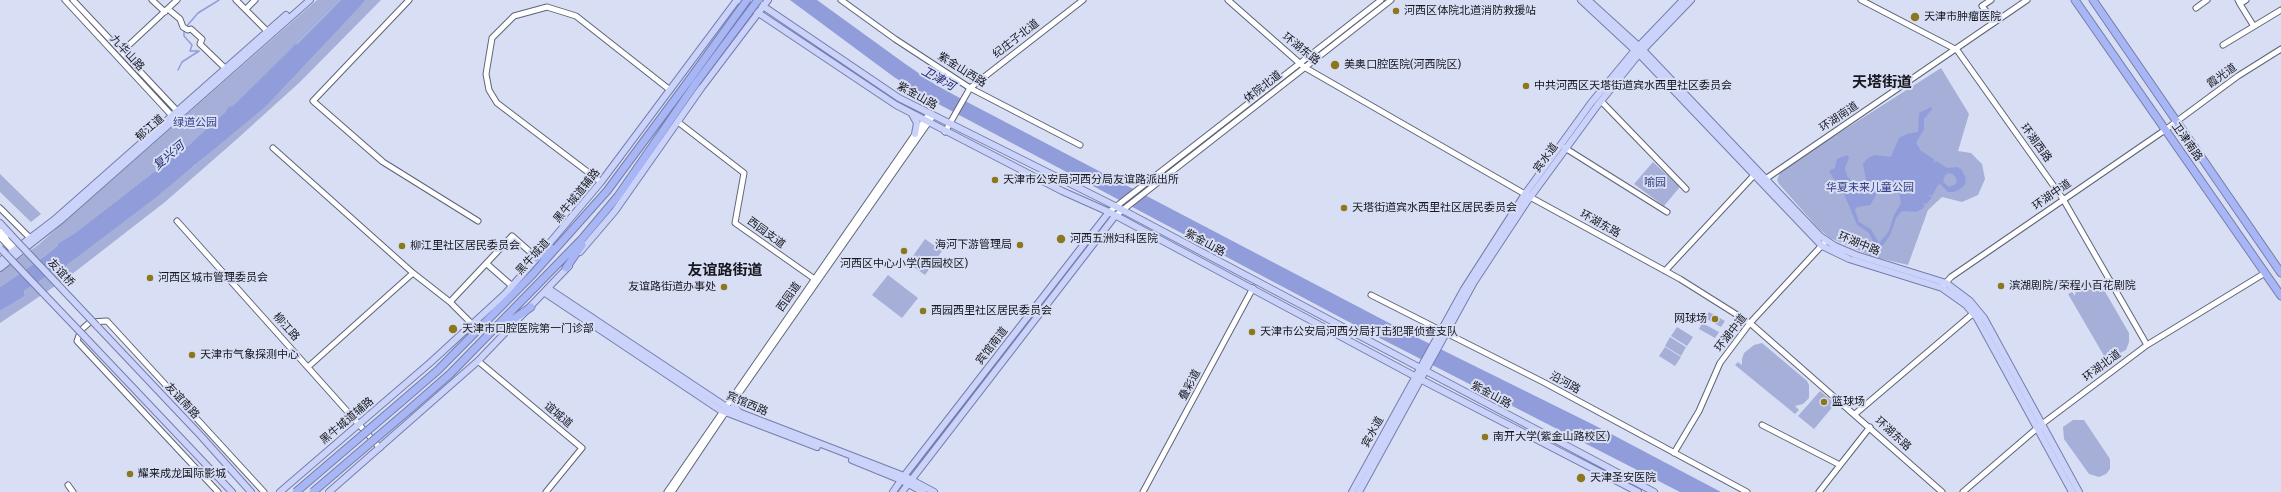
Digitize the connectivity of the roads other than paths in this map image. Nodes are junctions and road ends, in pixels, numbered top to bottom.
1 (65, 0) edge
2 (73, 0) edge
3 (152, 0) edge
4 (177, 0) edge
5 (236, 0) edge
6 (255, 0) edge
7 (304, 0) edge
8 (310, 0) edge
9 (409, 0) edge
10 (738, 0) edge
11 (747, 0) edge
12 (754, 0) edge
13 (768, 0) edge
14 (771, 0) edge
15 (841, 0) edge
16 (1083, 0) edge
17 (1228, 0) edge
18 (1381, 0) edge
19 (1391, 0) edge
20 (1581, 0) edge
21 (1588, 0) edge
22 (1683, 0) edge
23 (1691, 0) edge
24 (1861, 0) edge
25 (1991, 0) edge
26 (2027, 0) edge
27 (2075, 0) edge
28 (2093, 0) edge
29 (2207, 0) edge
30 (2246, 0) edge
31 (2239, 2) edge
32 (760, 7) edge
33 (2196, 8) dead end
34 (246, 9) junction
35 (167, 10) junction
36 (2281, 10) edge
37 (779, 17) junction
38 (1995, 22) junction
39 (2253, 25) junction
40 (269, 33) junction
41 (129, 45) dead end
42 (2223, 45) dead end
43 (2281, 49) edge
44 (1956, 50) junction
45 (1639, 51) junction
46 (1299, 63) junction
47 (1304, 67) junction
48 (227, 70) junction
49 (693, 81) junction
50 (970, 88) junction
51 (670, 90) junction
52 (1601, 101) junction
53 (911, 104) junction
54 (909, 112) junction
55 (176, 115) junction
56 (931, 115) junction
57 (924, 121) junction
58 (2177, 121) junction
59 (678, 122) junction
60 (949, 124) junction
61 (2165, 130) junction
62 (945, 132) junction
63 (917, 135) junction
64 (1080, 145) dead end
65 (273, 148) dead end
66 (1565, 148) junction
67 (1756, 173) junction
68 (1763, 181) junction
69 (601, 182) junction
70 (1686, 189) dead end
71 (1527, 195) junction
72 (2064, 199) junction
73 (1115, 206) junction
74 (0, 208) edge
75 (1122, 210) junction
76 (1109, 212) junction
77 (1667, 212) dead end
78 (1116, 216) junction
79 (177, 221) dead end
80 (478, 221) dead end
81 (0, 223) edge
82 (595, 224) junction
83 (0, 231) edge
84 (0, 237) edge
85 (563, 240) junction
86 (32, 241) junction
87 (1824, 243) junction
88 (0, 248) edge
89 (17, 252) junction
90 (537, 258) junction
91 (487, 264) junction
92 (2278, 264) edge
93 (0, 265) edge
94 (566, 268) junction
95 (1665, 271) junction
96 (413, 273) junction
97 (2265, 273) junction
98 (2281, 273) edge
99 (815, 280) junction
100 (1944, 285) junction
101 (512, 286) junction
102 (1253, 288) junction
103 (547, 291) junction
104 (505, 294) junction
105 (1370, 295) dead end
106 (2281, 296) edge
107 (450, 302) junction
108 (531, 307) junction
109 (497, 310) junction
110 (1976, 312) junction
111 (1750, 323) junction
112 (473, 325) junction
113 (97, 326) joint
114 (1443, 332) junction
115 (483, 341) junction
116 (2147, 345) junction
117 (478, 360) junction
118 (308, 367) junction
119 (1422, 369) junction
120 (1418, 378) junction
121 (733, 398) junction
122 (727, 409) junction
123 (1855, 414) junction
124 (739, 415) junction
125 (359, 424) junction
126 (2042, 424) junction
127 (1762, 425) dead end
128 (1870, 427) junction
129 (2036, 429) junction
130 (380, 448) junction
131 (1674, 453) junction
132 (1840, 465) junction
133 (902, 478) junction
134 (909, 481) junction
135 (68, 485) dead end
136 (73, 492) edge
137 (218, 492) edge
138 (232, 492) edge
139 (251, 492) edge
140 (264, 492) edge
141 (280, 492) edge
142 (296, 492) edge
143 (313, 492) edge
144 (329, 492) edge
145 (546, 492) edge
146 (667, 492) edge
147 (672, 492) edge
148 (893, 492) edge
149 (902, 492) edge
150 (923, 492) edge
151 (934, 492) edge
152 (1143, 492) edge
153 (1352, 492) edge
154 (1359, 492) edge
155 (1638, 492) edge
156 (1654, 492) edge
157 (1748, 492) edge
158 (1819, 492) edge
159 (1942, 492) edge
160 (1963, 492) edge
161 (2072, 492) edge
162 (2079, 492) edge

1 - 55 street, 九华山路
2 - 55 street, 九华山路
3 - 35 street
4 - 35 street
5 - 34 street
6 - 34 street
7 - 40 main road, 郁江道
8 - 40 main road, 郁江道
9 - 80 street
10 - 32 main road, 紫金山路
10 - 51 main road, 黑牛城道辅路
11 - 49 highway, 黑牛城道, bridge
12 - 32 main road, 紫金山路
13 - 32 main road
14 - 37 main road
15 - 50 street, 紫金山西路
16 - 50 street, 纪庄子北道
17 - 46 street, 环湖东路
18 - 46 street, 体院北道
19 - 47 street, 体院北道
20 - 45 main road, 环湖中路
21 - 45 main road, 环湖中路
22 - 45 main road, 宾水道
23 - 45 main road, 宾水道
24 - 44 street, 环湖西路
25 - 38 street
26 - 38 street, 环湖南道
27 - 61 highway, 卫津南路
28 - 58 highway, 卫津南路
29 - 33 street
30 - 31 street
31 - 39 street
32 - 37 main road, 紫金山路
32 - 49 highway, 黑牛城道, bridge
32 - 54 main road, 紫金山路
32 - 59 main road
34 - 40 street
35 - 41 street
35 - 48 street
36 - 39 street
37 - 53 main road, 紫金山路
38 - 44 street, 环湖南道
39 - 42 street
40 - 48 main road, 郁江道
43 - 58 street, 霞光道
44 - 68 street, 环湖南道
44 - 72 street, 环湖西路
45 - 52 main road, 宾水道
45 - 67 main road, 环湖中路
45 - 67 main road, 环湖中路
45 - 71 main road, 宾水道
46 - 47 street, 环湖东路
46 - 73 street, 体院北道
47 - 71 street, 环湖东路
47 - 75 street, 体院北道
48 - 55 main road, 郁江道
49 - 82 highway, 黑牛城道
49 - 85 highway, 黑牛城道
50 - 60 street, 纪庄子北道
50 - 64 street, 紫金山西路
51 - 69 main road, 黑牛城道辅路
51 - 69 street
52 - 66 main road, 宾水道
52 - 70 street
53 - 56 main road, 紫金山路
53 - 57 street
54 - 57 main road, 紫金山路
54 - 63 main road
55 - 86 main road, 郁江道
56 - 57 street, 西园道
56 - 60 main road, 紫金山路
57 - 62 main road, 紫金山路
57 - 63 street, 西园道
58 - 61 street, 环湖中道
58 - 92 highway, 卫津南路
59 - 94 main road
59 - 99 street, 西园支道
60 - 62 street
60 - 73 main road, 紫金山路
61 - 72 street, 环湖中道
61 - 97 highway, 卫津南路
62 - 76 main road, 紫金山路
63 - 99 street, 西园道
65 - 96 street
66 - 71 main road, 宾水道
66 - 77 street
67 - 68 main road, 环湖中路
67 - 95 street
68 - 87 main road, 环湖中路
69 - 90 main road, 黑牛城道辅路
71 - 95 street, 环湖东路
71 - 114 main road, 宾水道
72 - 100 street, 环湖中道
72 - 116 street, 环湖西路
73 - 75 main road, 紫金山路
73 - 76 street
74 - 86 street
75 - 78 street
75 - 119 main road, 紫金山路
76 - 78 main road, 紫金山路
76 - 133 main road, 宾馆南道
78 - 102 main road, 紫金山路
78 - 134 main road, 宾馆南道
79 - 118 street, 柳江路
81 - 113 main road, 友谊桥, bridge
82 - 94 highway
82 - 115 highway, 黑牛城道
83 - 89 street
84 - 89 street
85 - 90 highway
85 - 109 highway, 黑牛城道
86 - 89 main road, 郁江道
87 - 100 main road, 环湖中路
87 - 111 street, 环湖中道
88 - 138 main road, bridge
89 - 93 main road, 郁江道
90 - 91 street
90 - 101 main road, 黑牛城道辅路
91 - 101 street
91 - 107 street
92 - 98 highway, 卫津南路
94 - 103 main road
95 - 111 street, 环湖东路
96 - 107 street
96 - 118 street
97 - 106 highway, 卫津南路
97 - 116 street, 环湖北道
99 - 121 street, 西园道
100 - 110 main road, 环湖中路
101 - 104 main road, 黑牛城道辅路
102 - 120 main road, 紫金山路
102 - 152 street, 叠彩道
103 - 108 main road
103 - 122 main road, 宾馆西路
104 - 109 highway
104 - 112 main road, 黑牛城道辅路
105 - 114 street, 沿河路
107 - 112 street
108 - 115 highway
108 - 117 main road
109 - 142 highway, 黑牛城道, bridge
110 - 123 street
110 - 126 main road, 环湖中路
110 - 129 main road, 环湖中路
111 - 123 street, 环湖东路
111 - 131 street, 环湖中道
112 - 125 main road, 黑牛城道辅路
113 - 139 main road, 友谊南路
114 - 119 main road, 宾水道
114 - 131 street, 沿河路
115 - 143 highway, 黑牛城道, bridge
116 - 126 street, 环湖北道
117 - 130 main road
117 - 145 street, 谊城道
118 - 125 street, 柳江路
119 - 120 main road, 宾水道
119 - 156 main road, 紫金山路
120 - 153 main road, 宾水道
120 - 154 main road, 宾水道
120 - 155 main road, 紫金山路
121 - 122 street, 西园道
121 - 124 main road
122 - 124 main road, 宾馆西路
122 - 146 street, 西园道
122 - 147 street, 西园道
123 - 128 street, 环湖东路
124 - 133 main road, 宾馆西路
125 - 130 street, 柳江路
125 - 141 main road, 黑牛城道辅路
126 - 129 street, 环湖北道
126 - 162 main road, 环湖中路
127 - 132 street
128 - 132 street
128 - 159 street, 环湖东路
129 - 160 street, 环湖北道
129 - 161 main road, 环湖中路
130 - 144 main road
131 - 157 street, 沿河路
132 - 158 street
133 - 134 main road, 宾馆西路
133 - 148 main road, 宾馆南道
134 - 149 main road, 宾馆南道
134 - 150 main road, 宾馆西路
134 - 151 main road, 宾馆西路
135 - 136 street
137 - 140 street

